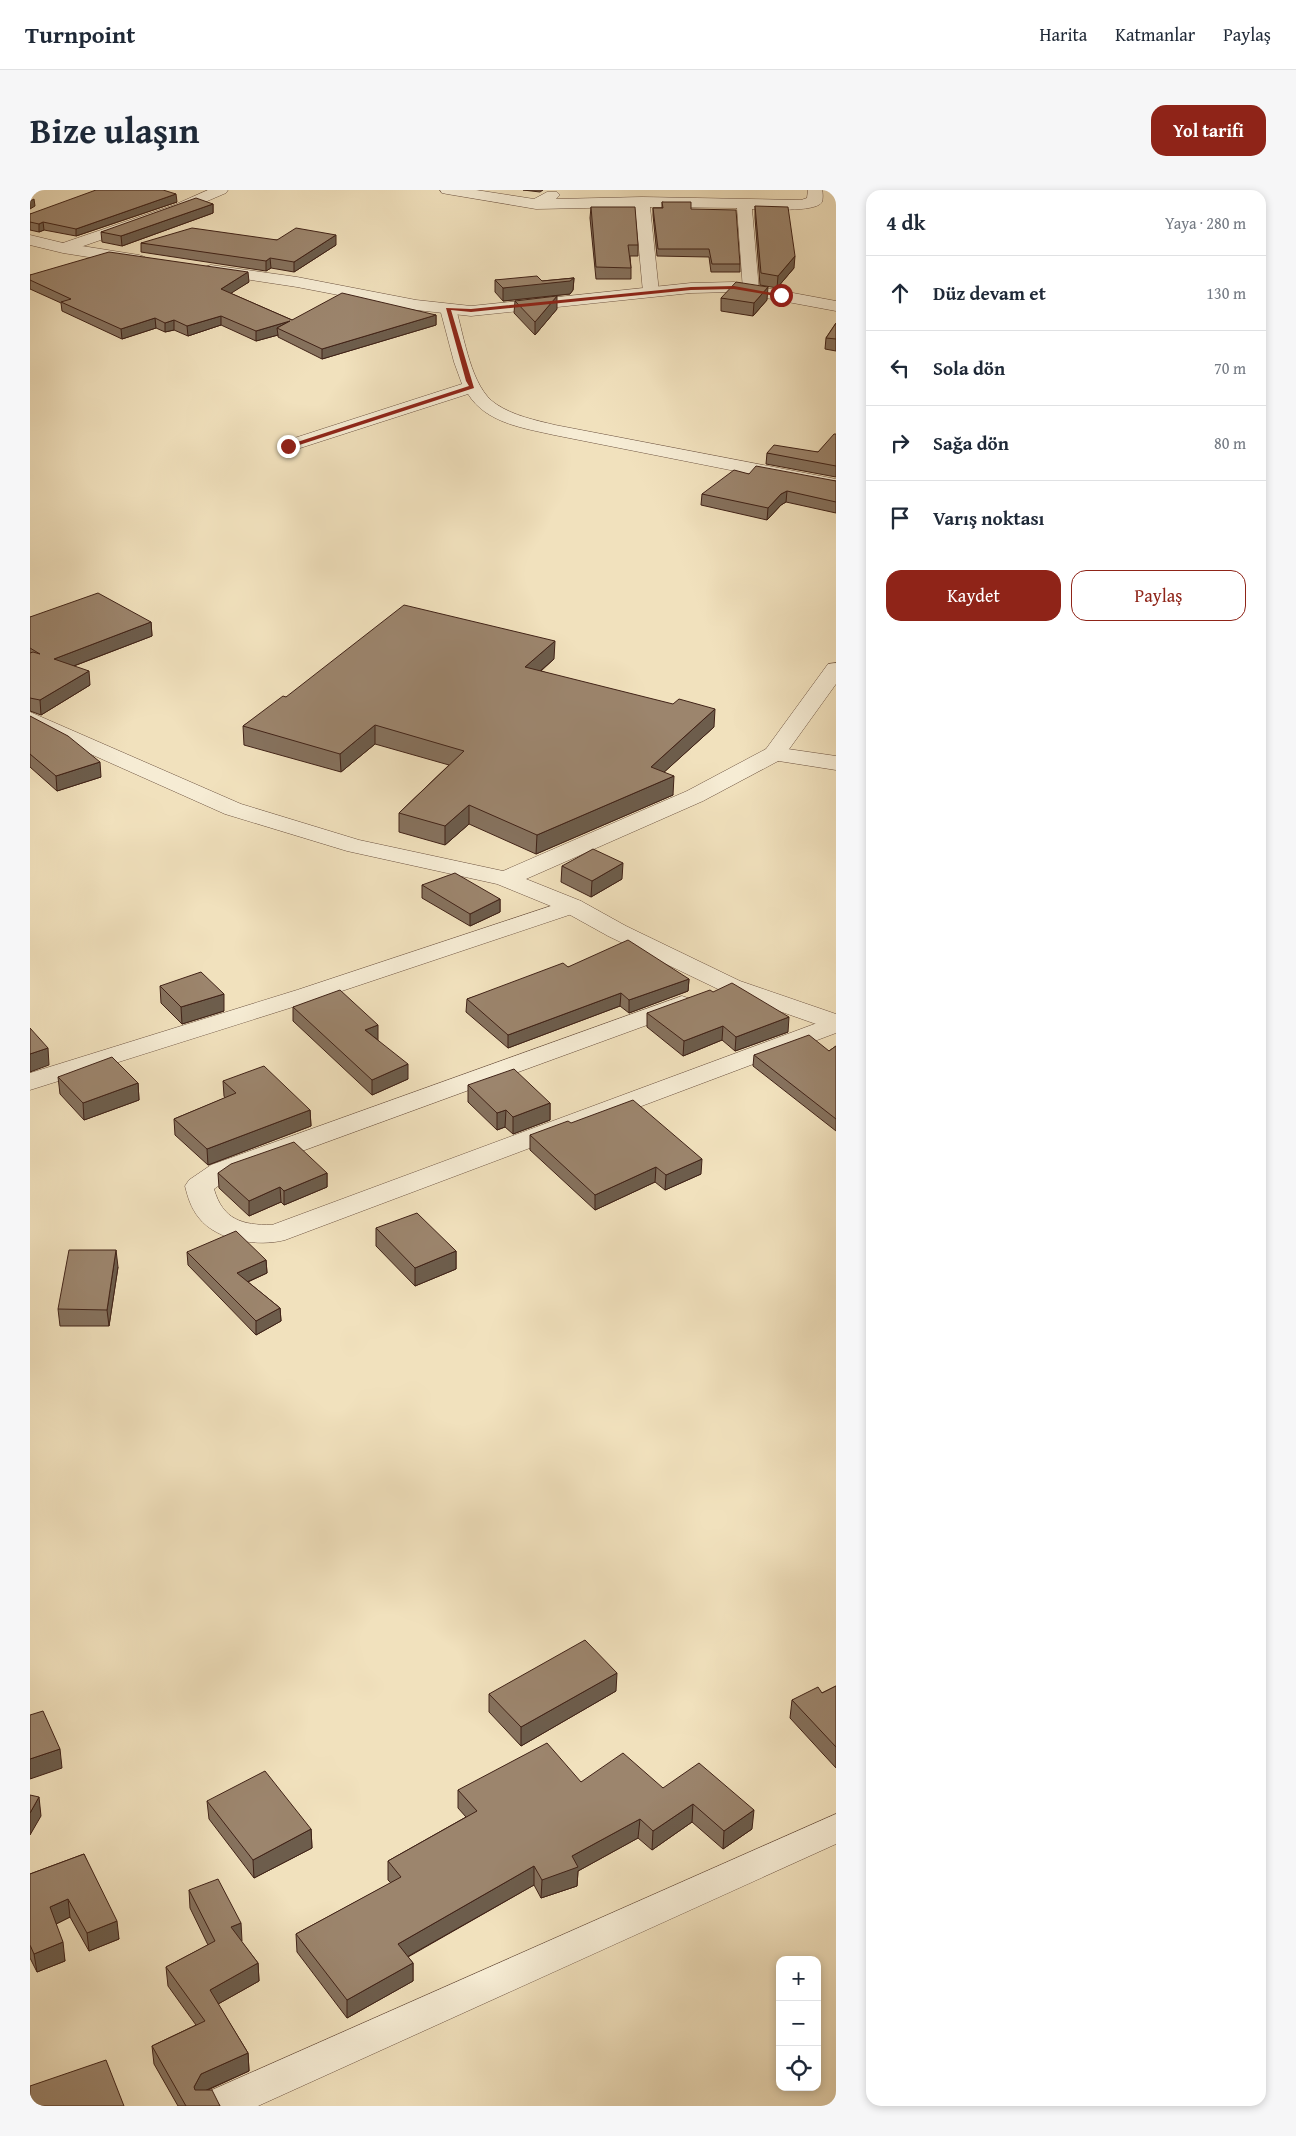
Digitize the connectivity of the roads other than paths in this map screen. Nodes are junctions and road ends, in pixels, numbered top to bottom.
1 (222, 190) edge
2 (447, 190) edge
3 (559, 190) edge
4 (815, 190) edge
5 (642, 202) junction
6 (536, 204) junction
7 (744, 204) junction
8 (30, 240) edge
9 (62, 248) junction
10 (151, 262) edge
11 (199, 268) edge
12 (751, 290) junction
13 (650, 292) junction
14 (836, 306) edge
15 (448, 309) junction
16 (472, 387) junction
17 (288, 446) dead end
18 (836, 485) edge
19 (836, 669) edge
20 (30, 719) edge
21 (774, 754) junction
22 (836, 763) edge
23 (505, 879) junction
24 (572, 906) junction
25 (731, 986) junction
26 (836, 1023) edge
27 (30, 1082) edge
28 (836, 1828) edge
29 (217, 2106) edge

1 - 9 street
2 - 6 street
3 - 6 street
4 - 7 street
5 - 6 street
5 - 7 street
5 - 13 street
7 - 12 street
8 - 9 street
9 - 10 street
11 - 15 street
12 - 13 street
12 - 14 street
13 - 15 street
15 - 16 street
16 - 17 street
16 - 18 street
19 - 21 street
20 - 23 street
21 - 22 street
21 - 23 street
23 - 24 street
24 - 25 street
24 - 27 street
25 - 26 street
25 - 26 street
28 - 29 street

